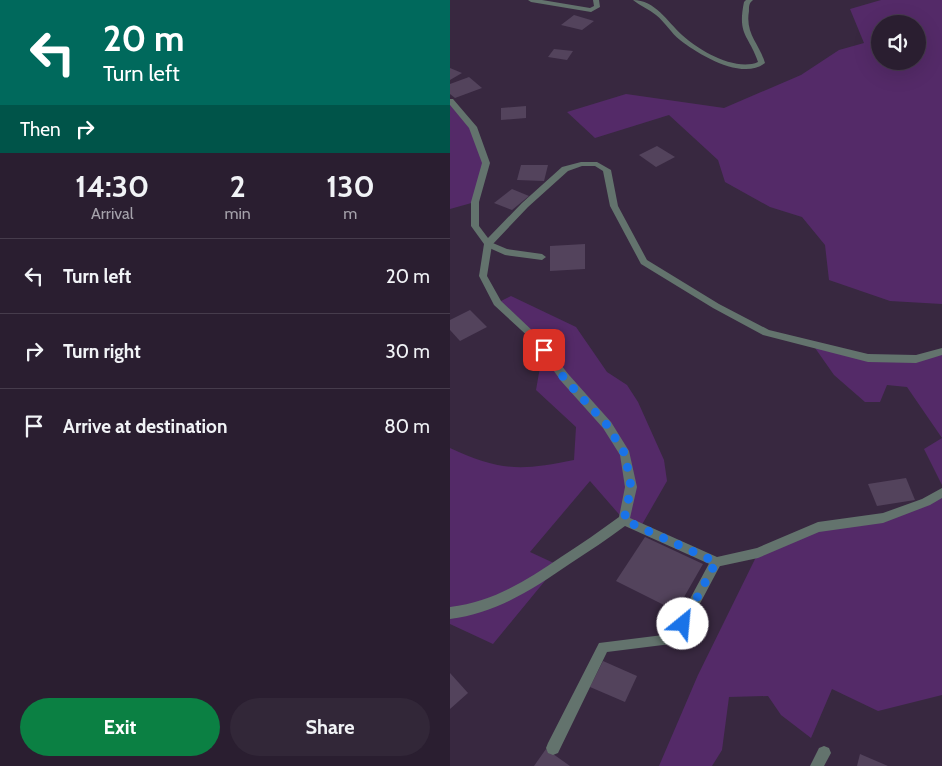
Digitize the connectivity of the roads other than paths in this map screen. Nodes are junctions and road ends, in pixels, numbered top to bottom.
1 (534, 0) edge
2 (596, 0) edge
3 (636, 0) edge
4 (747, 1) edge
5 (450, 102) edge
6 (488, 244) junction
7 (542, 257) dead end
8 (942, 351) edge
9 (942, 493) edge
10 (624, 520) junction
11 (716, 562) junction
12 (450, 614) edge
13 (553, 748) dead end
14 (824, 753) dead end
15 (818, 766) edge

1 - 2 street
3 - 4 street
5 - 6 street
6 - 7 street
6 - 8 street
6 - 10 street
9 - 11 street
10 - 11 street
10 - 12 street
11 - 13 street
14 - 15 street

